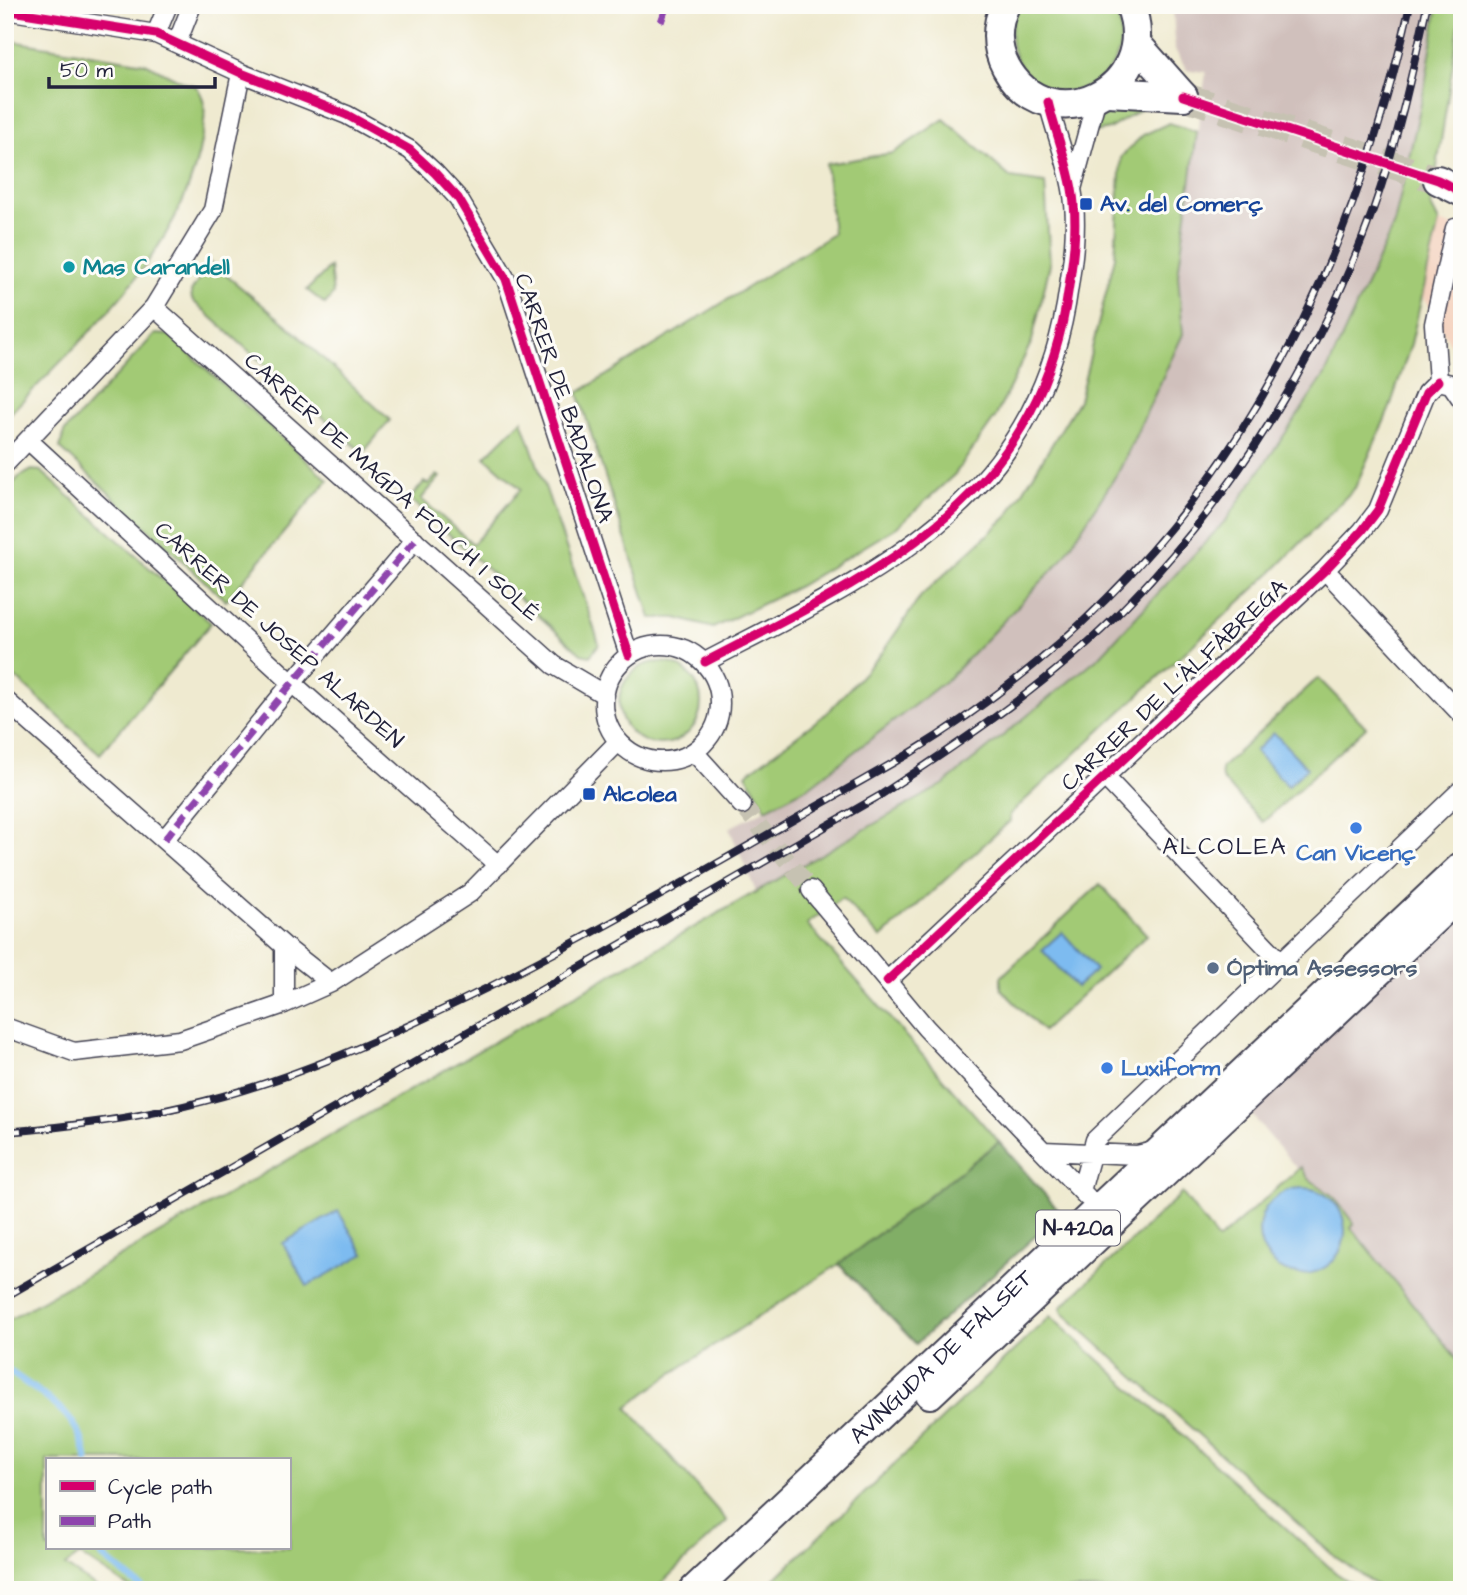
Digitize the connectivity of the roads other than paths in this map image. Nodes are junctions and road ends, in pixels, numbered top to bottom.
1 (168, 5) edge
2 (192, 5) edge
3 (1130, 5) edge
4 (998, 9) edge
5 (5, 10) edge
6 (156, 34) junction
7 (177, 43) junction
8 (1136, 43) junction
9 (241, 73) junction
10 (1102, 95) junction
11 (1048, 102) junction
12 (1462, 174) edge
13 (1072, 189) junction
14 (1462, 192) edge
15 (1455, 228) dead end
16 (153, 307) junction
17 (1437, 381) junction
18 (1462, 400) edge
19 (28, 440) junction
20 (5, 464) edge
21 (415, 540) junction
22 (1325, 570) junction
23 (629, 655) junction
24 (705, 662) junction
25 (292, 682) junction
26 (605, 695) junction
27 (5, 700) edge
28 (1462, 715) edge
29 (618, 742) junction
30 (694, 752) junction
31 (1104, 776) junction
32 (1462, 789) edge
33 (741, 805) tunnel mouth
34 (164, 839) junction
35 (498, 865) junction
36 (1462, 866) edge
37 (811, 890) tunnel mouth
38 (1462, 893) edge
39 (284, 946) junction
40 (1281, 962) junction
41 (887, 981) junction
42 (331, 983) junction
43 (284, 1004) junction
44 (5, 1027) edge
45 (1163, 1149) junction
46 (1043, 1151) junction
47 (1090, 1153) junction
48 (1089, 1200) junction
49 (694, 1590) edge
50 (721, 1590) edge

1 - 6 street
2 - 7 street
3 - 8 main road
4 - 11 main road
5 - 6 street, CARRER DE BADALONA
6 - 7 street, CARRER DE BADALONA
7 - 9 street, CARRER DE BADALONA
8 - 10 main road
8 - 10 main road
9 - 16 street
9 - 23 street, CARRER DE BADALONA
10 - 11 main road
10 - 13 street
11 - 13 street
12 - 14 main road
13 - 24 street
15 - 17 street
16 - 19 street
16 - 21 street, CARRER DE MAGDA FOLCH I SOLÉ
17 - 18 street
17 - 22 street, CARRER DE L'ÀLFÀBREGA
19 - 20 street
19 - 25 street, CARRER DE JOSEP ALARDEN
21 - 25 street
21 - 26 street, CARRER DE MAGDA FOLCH I SOLÉ
22 - 28 street
22 - 31 street, CARRER DE L'ÀLFÀBREGA
23 - 24 street
23 - 26 street
24 - 30 street
25 - 34 street
25 - 35 street, CARRER DE JOSEP ALARDEN
26 - 29 street
27 - 34 street
29 - 30 street
29 - 35 street
30 - 33 street
31 - 40 street
31 - 41 street, CARRER DE L'ÀLFÀBREGA
32 - 40 street
34 - 39 street
35 - 42 street
36 - 45 main road, AVINGUDA DE FALSET / N-420a
37 - 41 street
38 - 50 main road, AVINGUDA DE FALSET / N-420a
39 - 42 street
39 - 43 street
40 - 47 street
41 - 46 street
42 - 43 street
43 - 44 street
45 - 47 street
45 - 48 main road, AVINGUDA DE FALSET / N-420a
46 - 47 street
46 - 48 street
47 - 48 street
48 - 49 main road, AVINGUDA DE FALSET / N-420a

